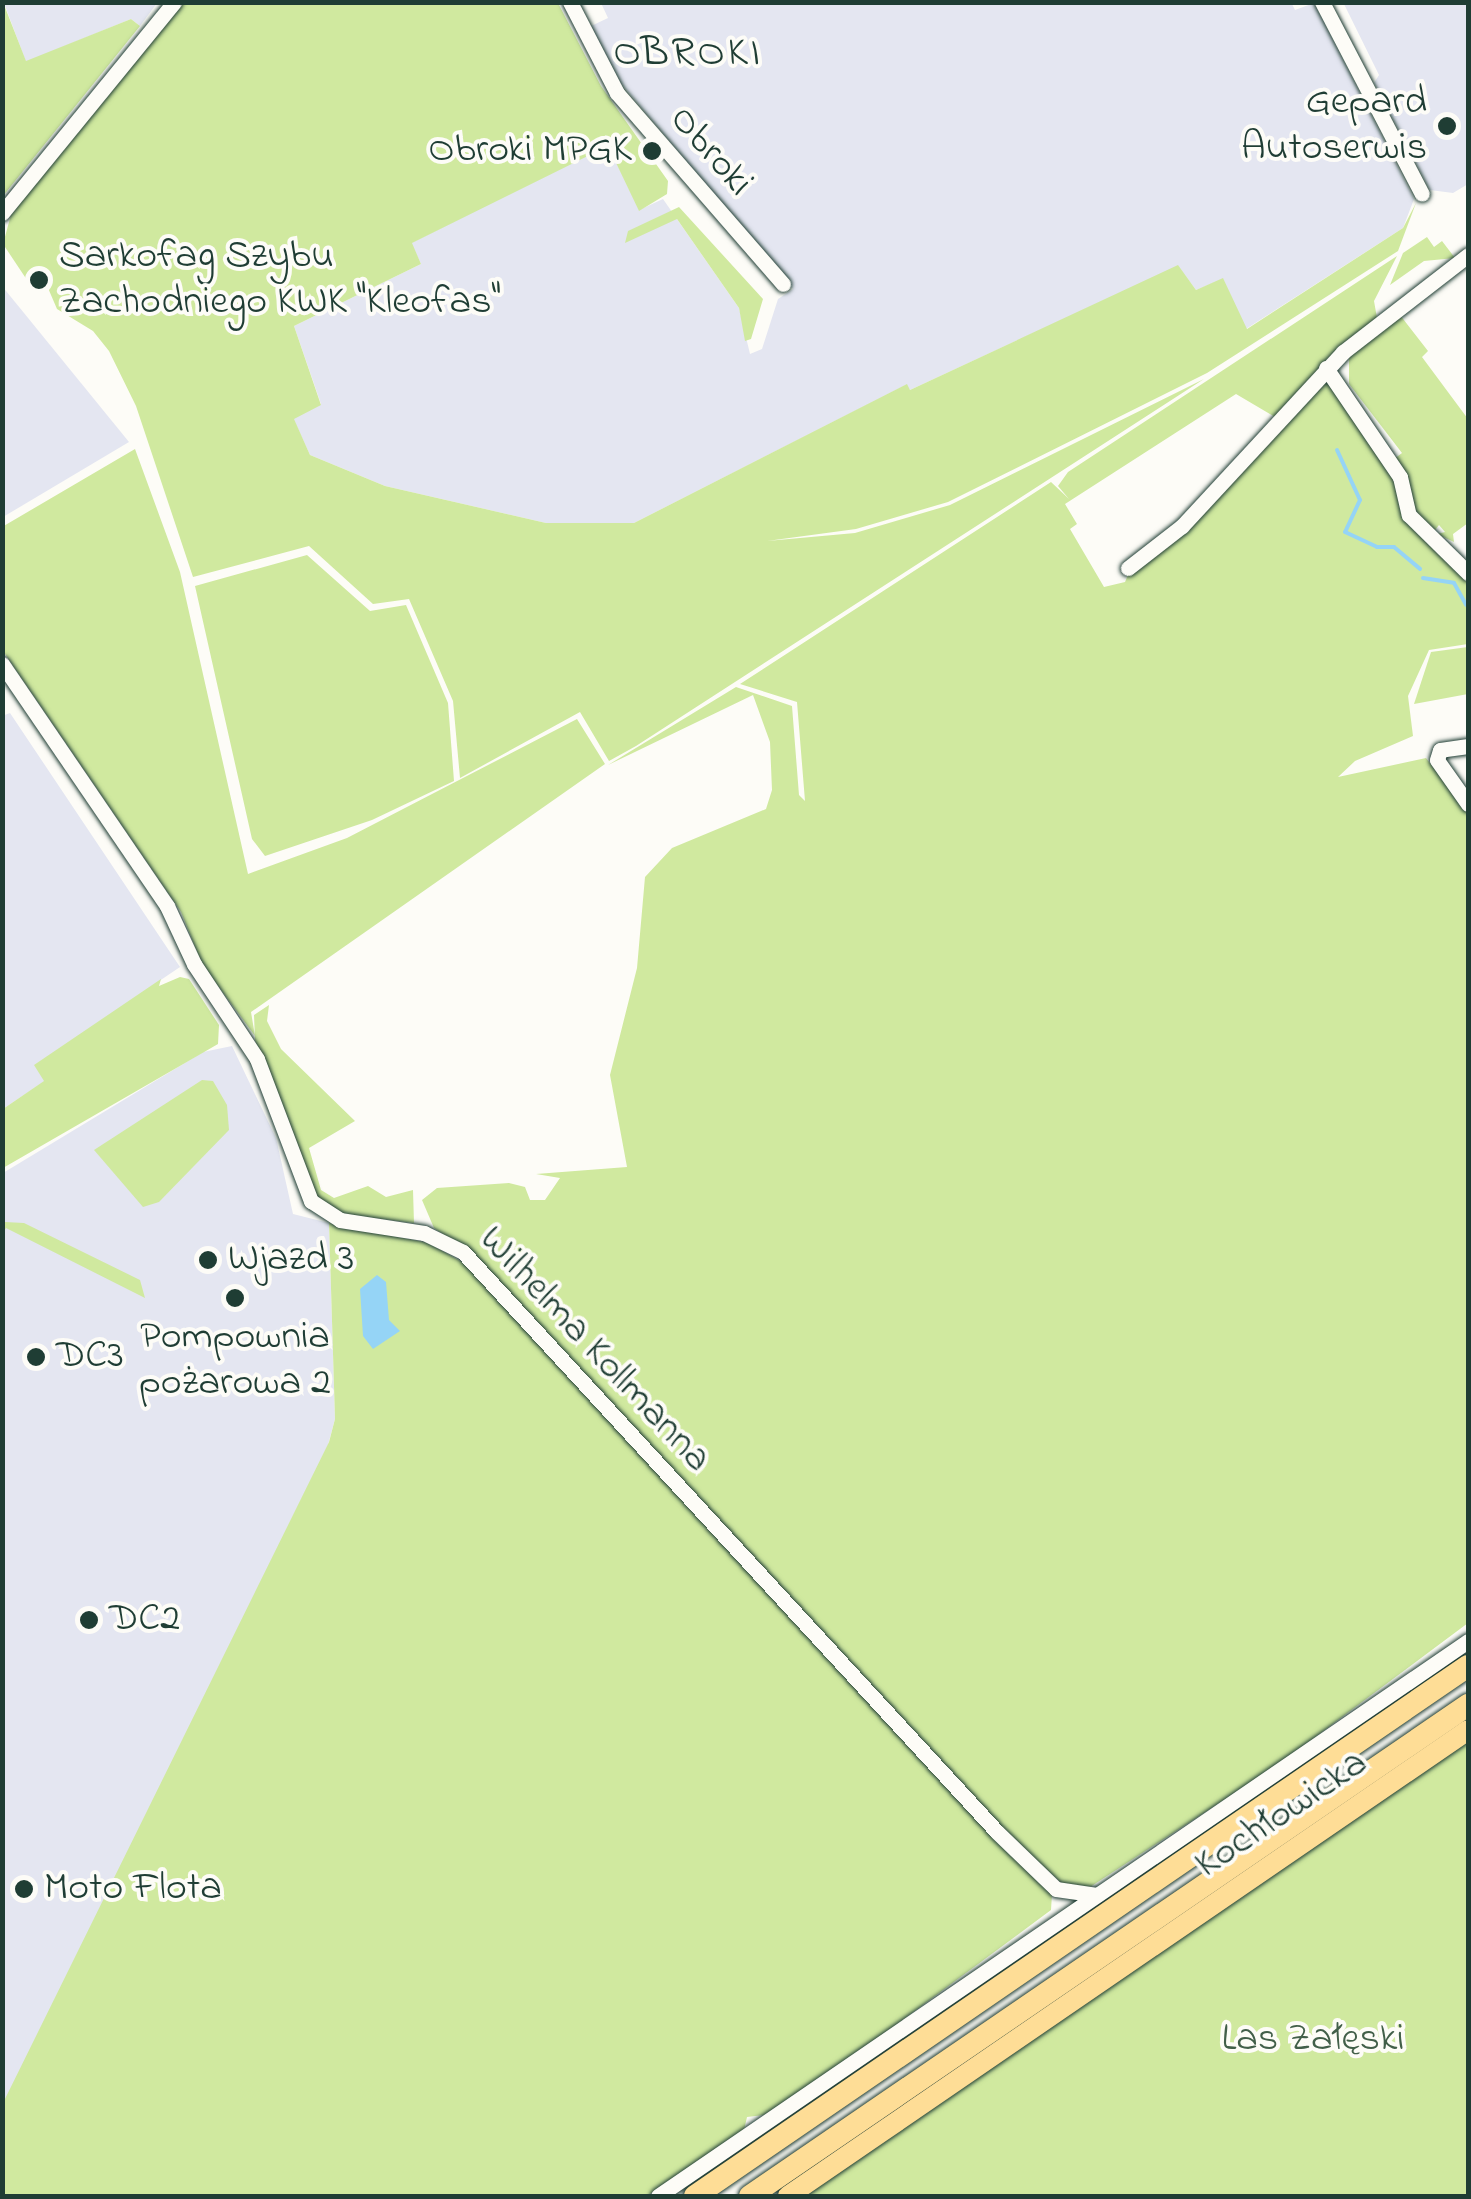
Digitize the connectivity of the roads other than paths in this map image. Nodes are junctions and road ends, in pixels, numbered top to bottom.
1 (174, 2) edge
2 (570, 2) edge
3 (1322, 2) edge
4 (1422, 194) dead end
5 (2, 212) edge
6 (1468, 254) edge
7 (783, 284) dead end
8 (1326, 368) junction
9 (1128, 568) dead end
10 (1468, 573) edge
11 (2, 664) edge
12 (1468, 746) edge
13 (1468, 804) edge
14 (1468, 1631) edge
15 (1468, 1641) edge
16 (1468, 1666) edge
17 (1412, 1680) junction
18 (1468, 1705) edge
19 (1468, 1730) edge
20 (1056, 1888) junction
21 (1097, 1895) junction
22 (1043, 1932) junction
23 (658, 2196) edge
24 (695, 2196) edge
25 (750, 2196) edge
26 (788, 2196) edge

1 - 5 street
2 - 7 street, Obroki
3 - 4 street
6 - 8 street
8 - 9 street
8 - 10 street
11 - 20 street, Wilhelma Kollmanna
12 - 13 street
14 - 17 street
15 - 17 street, Kochłowicka
16 - 24 highway
17 - 21 street, Kochłowicka
18 - 25 highway
19 - 26 main road, Kochłowicka
20 - 21 street
20 - 22 street
21 - 22 street, Kochłowicka
22 - 23 street, Kochłowicka

